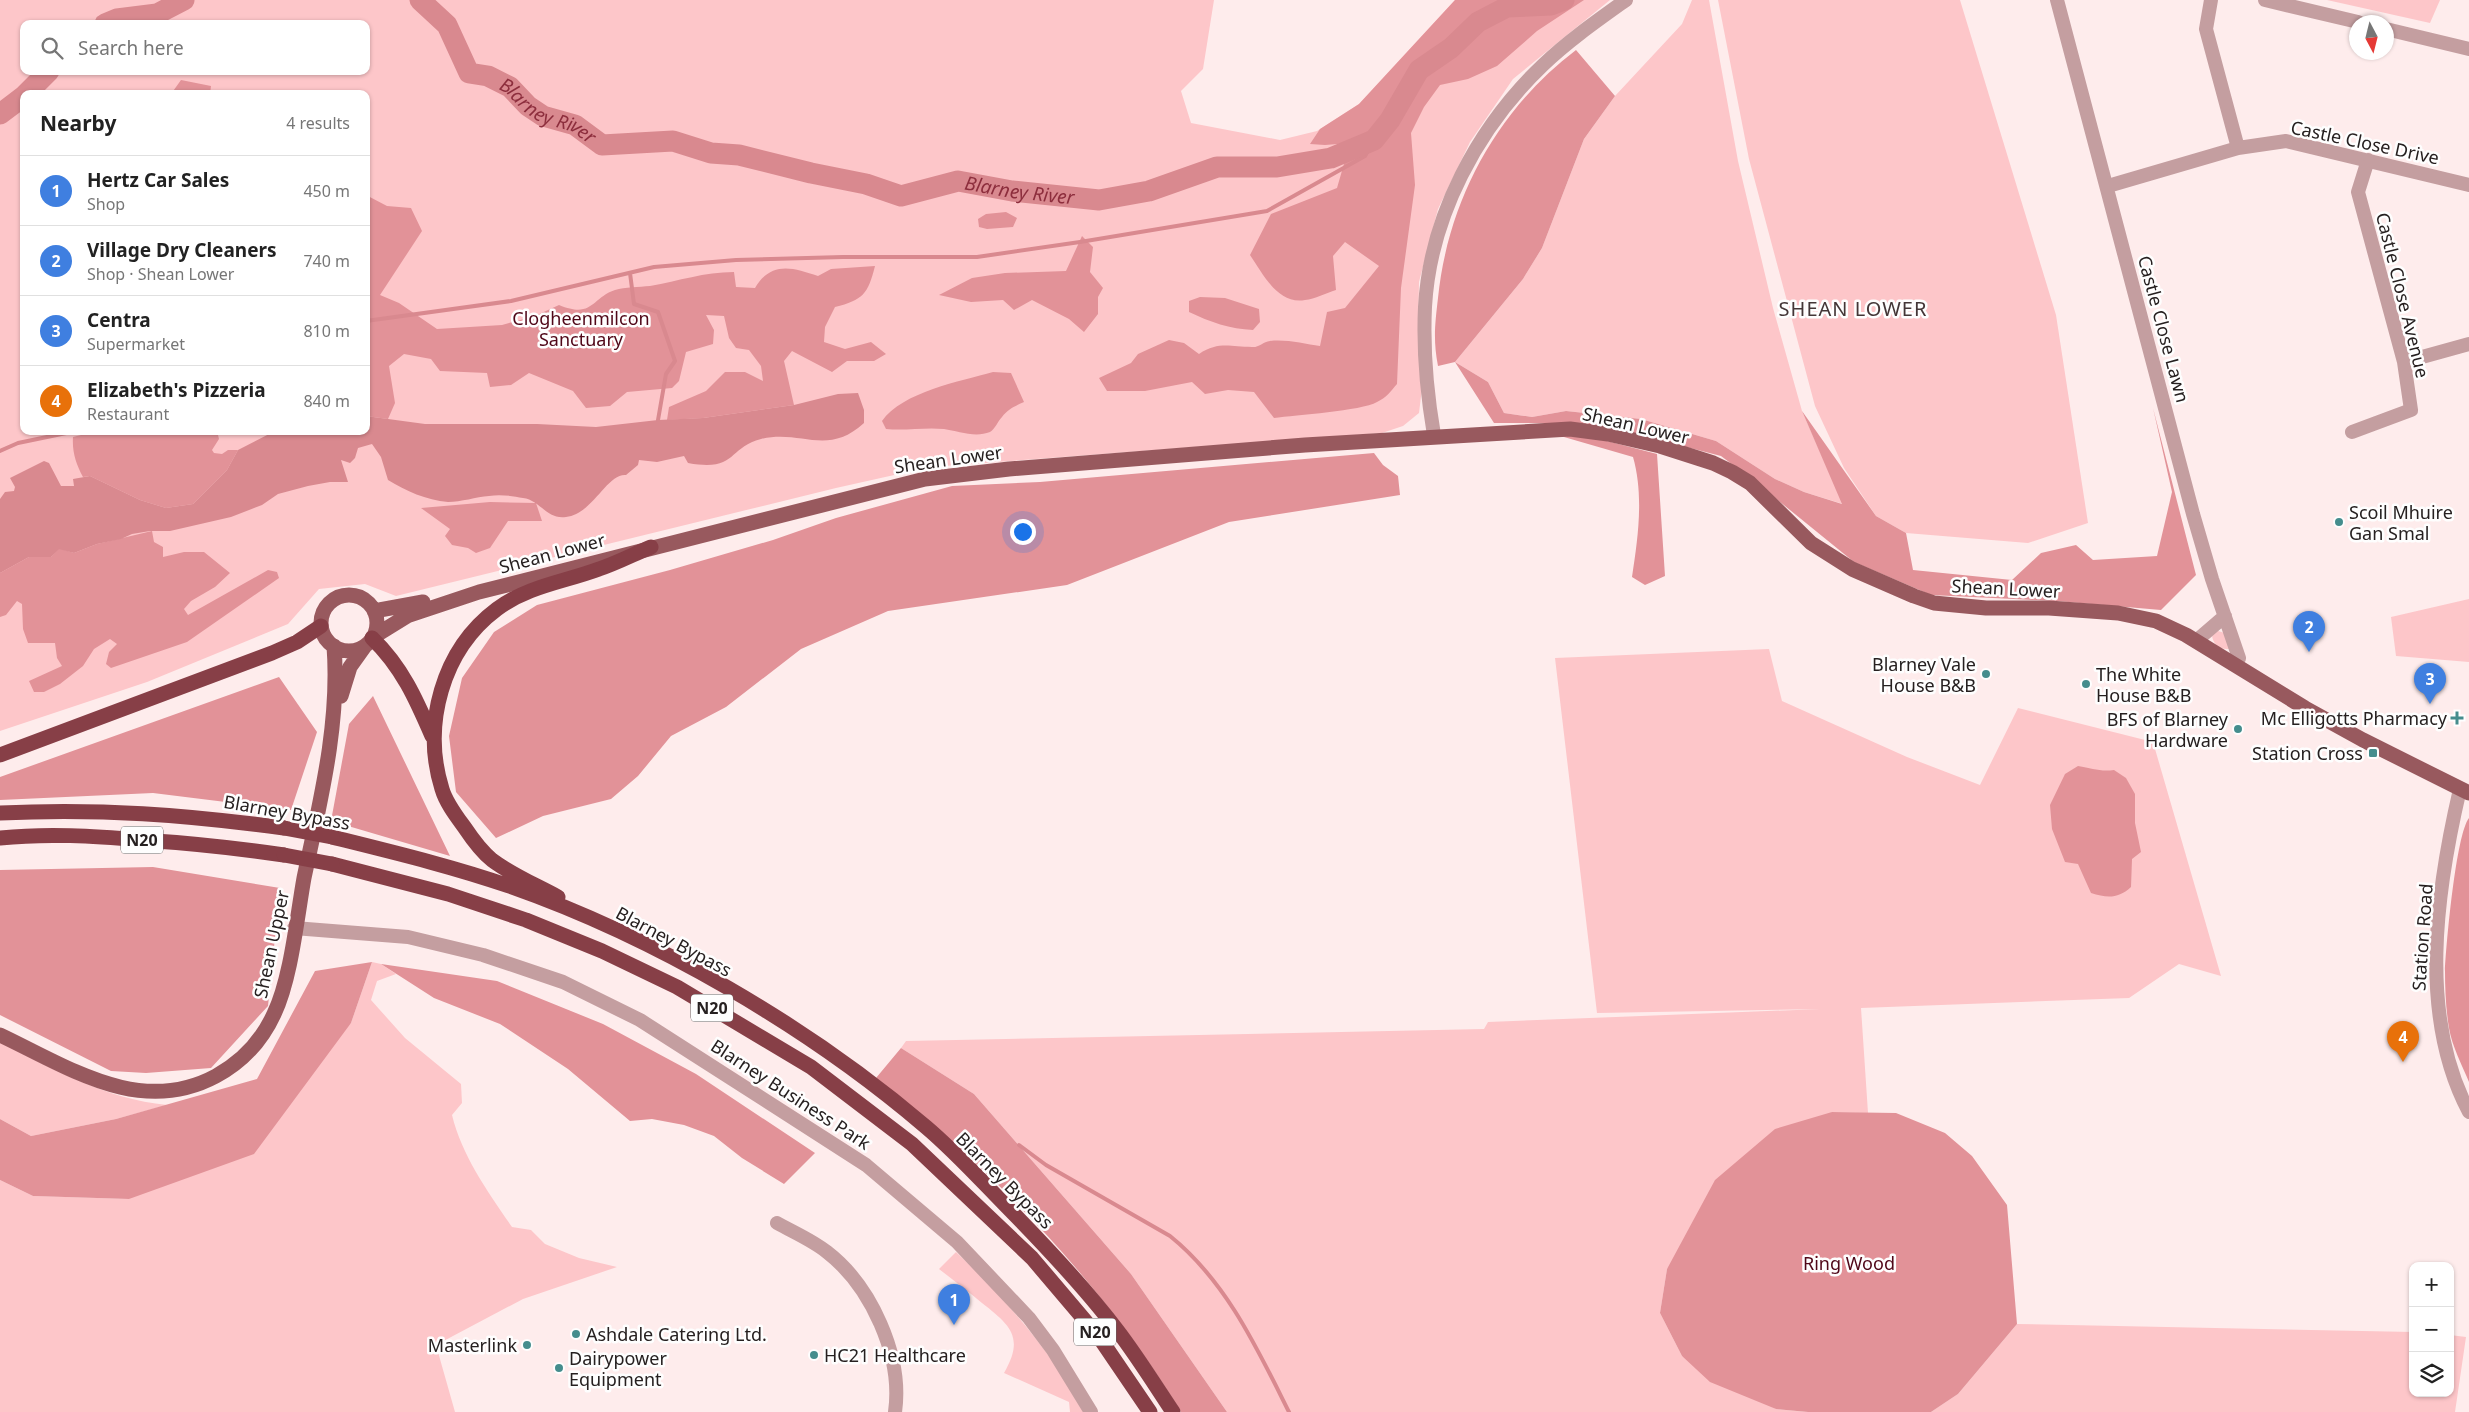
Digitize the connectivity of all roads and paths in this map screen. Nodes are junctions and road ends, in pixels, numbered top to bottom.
1 (1626, 0) edge
2 (2211, 0) edge
3 (2264, 0) edge
4 (2058, 1) edge
5 (2349, 20) edge
6 (2394, 31) edge
7 (2469, 49) edge
8 (2238, 148) junction
9 (2368, 160) junction
10 (2469, 184) edge
11 (2108, 186) junction
12 (2469, 344) edge
13 (2404, 362) junction
14 (2352, 432) dead end
15 (1434, 436) junction
16 (652, 547) junction
17 (479, 592) junction
18 (374, 610) junction
19 (2225, 616) junction
20 (321, 626) junction
21 (371, 640) junction
22 (2196, 641) junction
23 (334, 646) junction
24 (2233, 664) junction
25 (334, 717) junction
26 (434, 738) junction
27 (0, 755) edge
28 (2465, 791) edge
29 (0, 813) edge
30 (0, 838) edge
31 (294, 928) junction
32 (670, 955) junction
33 (0, 1035) edge
34 (2469, 1112) edge
35 (777, 1223) dead end
36 (894, 1412) edge
37 (1092, 1412) edge
38 (1150, 1412) edge
39 (1173, 1412) edge

1 - 15 street
2 - 8 street
3 - 5 street
4 - 11 street, Castle Close Lawn
6 - 7 street
8 - 9 street, Castle Close Drive
8 - 11 street, Castle Close Drive
9 - 10 street, Castle Close Drive
9 - 13 street, Castle Close Avenue
11 - 19 street, Castle Close Lawn
12 - 13 street
13 - 14 street, Castle Close Avenue
15 - 16 main road, Shean Lower
15 - 22 main road, Shean Lower
16 - 17 main road, Shean Lower
16 - 26 highway
17 - 18 main road, Shean Lower
17 - 21 main road, Shean Lower
18 - 20 main road
18 - 21 main road
19 - 22 street
19 - 24 street, Castle Close Lawn
20 - 23 main road
20 - 27 highway
21 - 23 main road
21 - 25 main road, Shean Upper
21 - 26 highway
22 - 24 main road, Shean Lower
23 - 25 main road, Shean Upper
24 - 28 main road, Shean Lower
25 - 31 main road, Shean Upper
26 - 32 highway
28 - 34 street, Station Road
29 - 32 highway, Blarney Bypass / N20, bridge
30 - 38 highway, Blarney Bypass / N20, bridge
31 - 33 main road, Shean Upper
31 - 37 street, Blarney Business Park
32 - 39 highway, Blarney Bypass / N20
35 - 36 street

